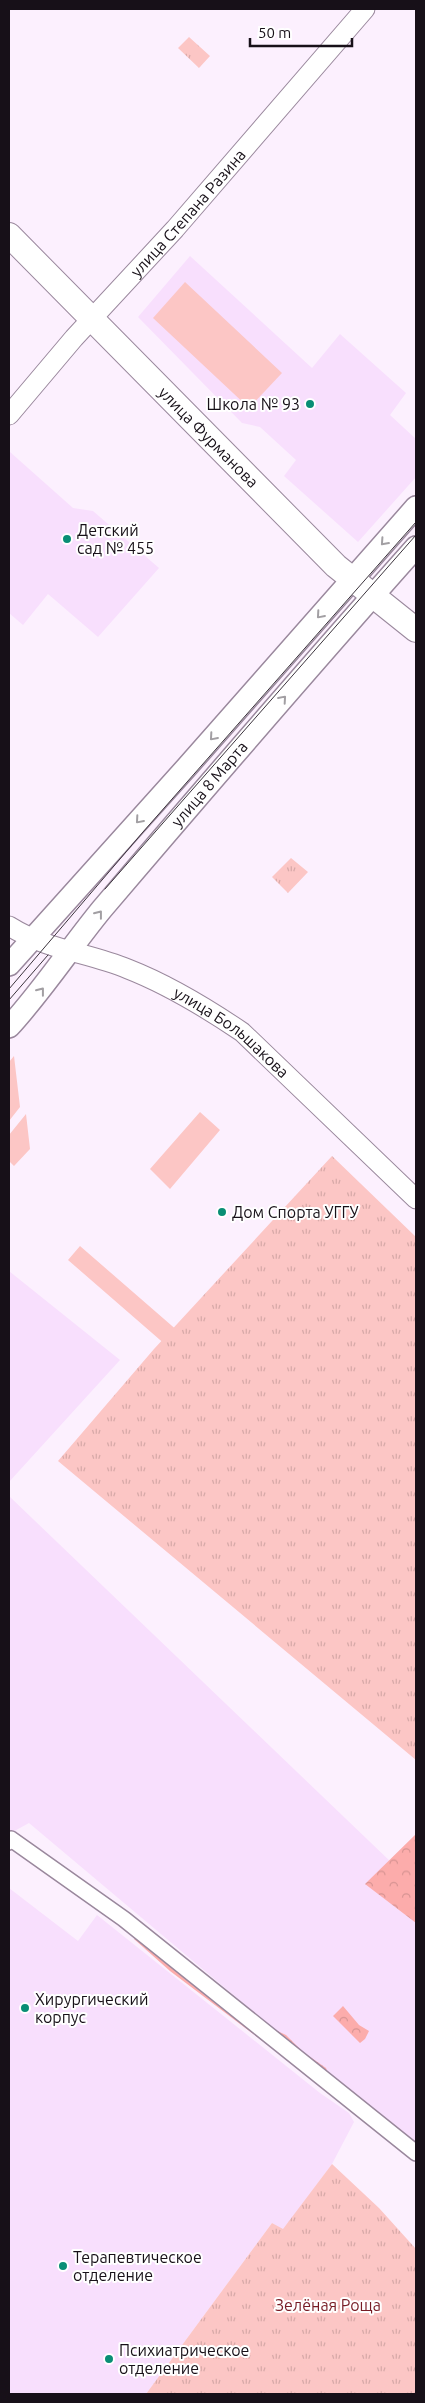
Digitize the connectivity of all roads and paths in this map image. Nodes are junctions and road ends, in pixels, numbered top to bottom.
1 (365, 9) edge
2 (9, 235) edge
3 (92, 319) junction
4 (9, 415) edge
5 (416, 507) edge
6 (416, 547) edge
7 (352, 578) junction
8 (374, 595) junction
9 (416, 630) edge
10 (9, 926) edge
11 (32, 939) junction
12 (70, 953) junction
13 (9, 965) edge
14 (9, 1028) edge
15 (416, 1199) edge
16 (9, 1842) edge
17 (416, 2153) edge

1 - 3 street, улица Степана Разина
2 - 3 main road, улица Фурманова
3 - 4 street, улица Степана Разина
3 - 7 main road, улица Фурманова
5 -> 7 main road, улица 8 Марта
6 - 8 main road, улица 8 Марта
7 - 8 main road, улица Фурманова
7 -> 11 main road, улица 8 Марта
8 - 9 main road, улица Фурманова
12 -> 8 main road, улица 8 Марта
10 - 11 street, улица Большакова
11 - 12 street, улица Большакова
11 - 13 main road, улица 8 Марта
14 -> 12 main road, улица 8 Марта
12 - 15 street, улица Большакова
16 - 17 street

